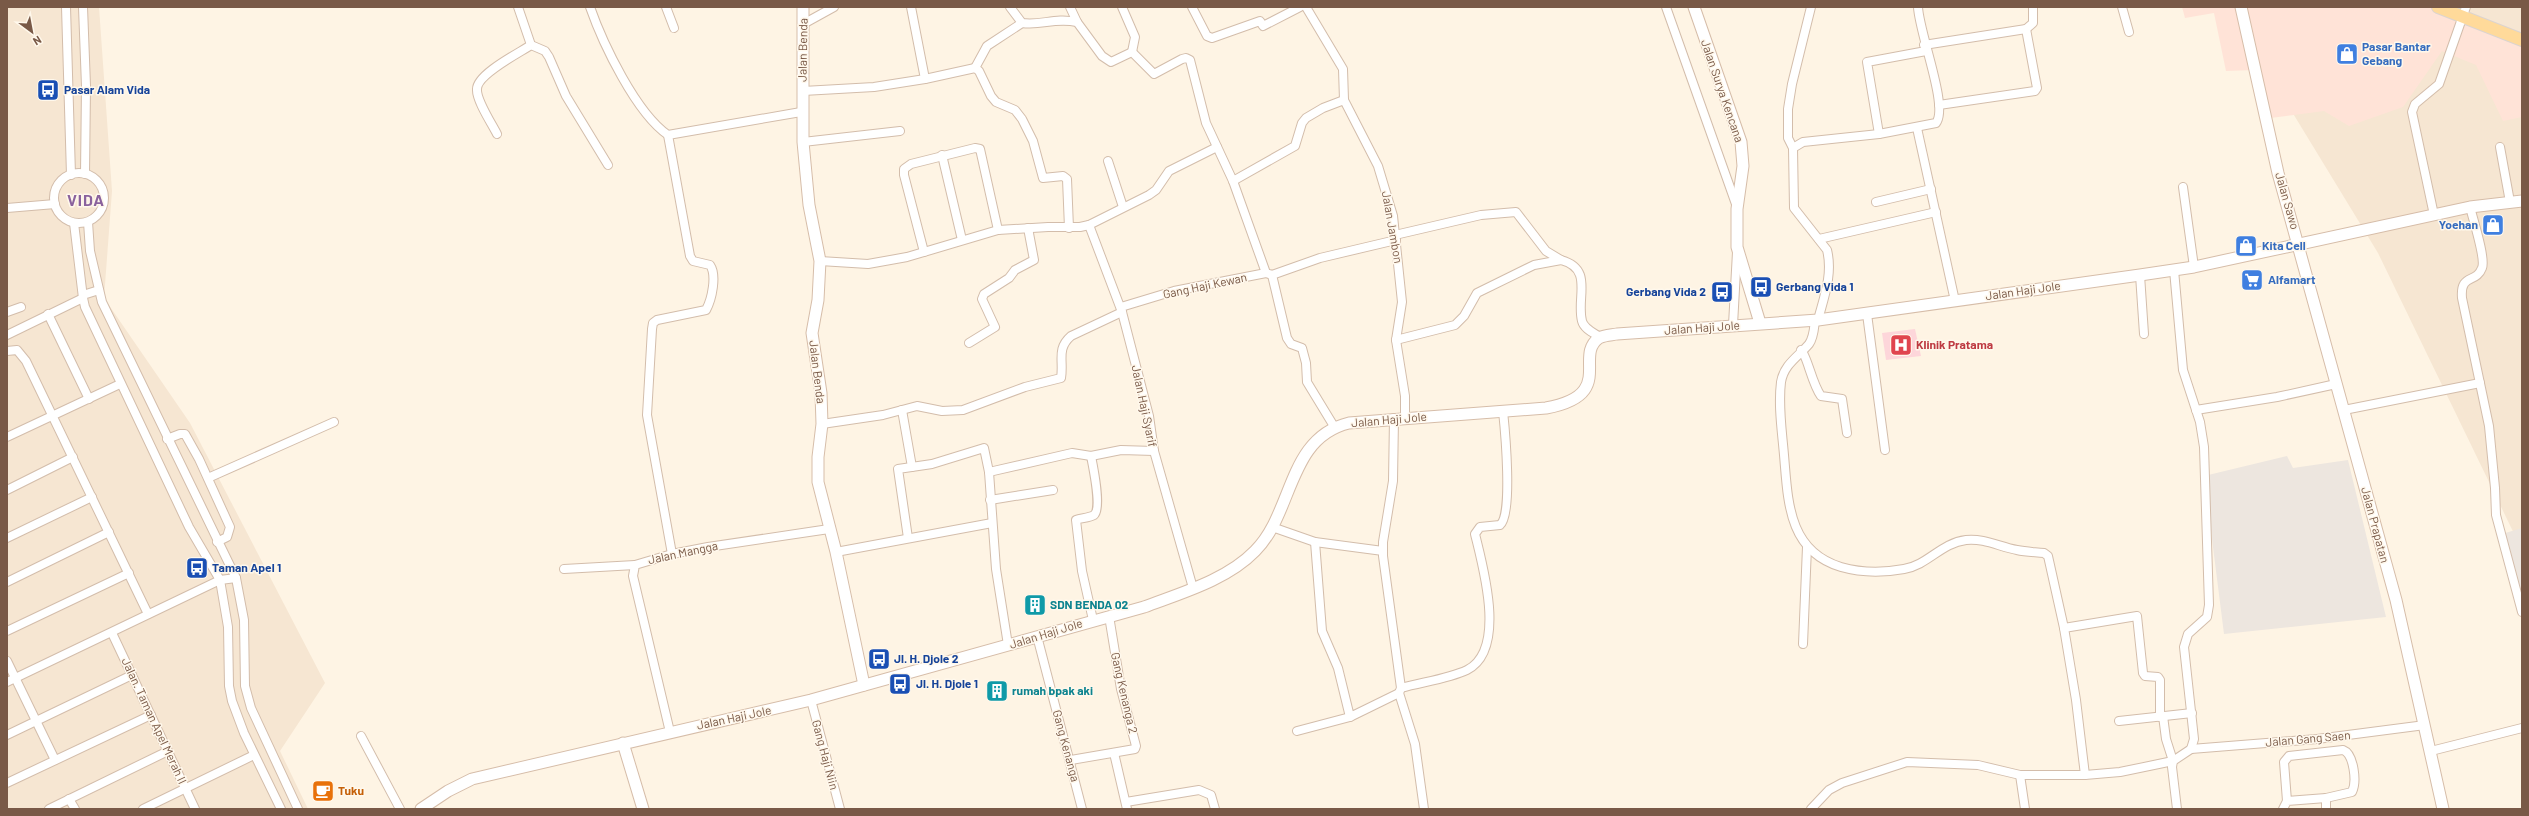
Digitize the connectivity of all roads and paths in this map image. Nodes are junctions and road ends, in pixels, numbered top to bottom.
1 (66, 7) edge
2 (83, 7) edge
3 (518, 7) edge
4 (590, 7) edge
5 (666, 7) edge
6 (804, 7) edge
7 (834, 7) edge
8 (911, 7) edge
9 (1010, 7) edge
10 (1070, 7) edge
11 (1122, 7) edge
12 (1192, 7) edge
13 (1300, 7) edge
14 (1306, 7) edge
15 (1666, 7) edge
16 (1694, 7) edge
17 (1810, 7) edge
18 (1918, 7) edge
19 (2033, 7) edge
20 (2122, 7) edge
21 (2241, 7) edge
22 (2438, 7) edge
23 (2464, 12) edge
24 (1076, 22) junction
25 (805, 23) junction
26 (1022, 23) junction
27 (674, 28) dead end
28 (2026, 29) junction
29 (2130, 32) dead end
30 (2522, 40) edge
31 (531, 45) junction
32 (1925, 48) junction
33 (1132, 52) junction
34 (975, 68) junction
35 (925, 79) junction
36 (803, 91) junction
37 (1344, 100) junction
38 (1940, 104) junction
39 (801, 112) junction
40 (1917, 128) junction
41 (900, 130) dead end
42 (497, 134) dead end
43 (1879, 134) junction
44 (668, 135) junction
45 (803, 142) junction
46 (1217, 147) junction
47 (2500, 147) dead end
48 (1793, 148) junction
49 (942, 155) junction
50 (1108, 161) dead end
51 (608, 165) dead end
52 (85, 174) junction
53 (71, 175) junction
54 (1233, 181) junction
55 (2183, 187) dead end
56 (1931, 189) junction
57 (2522, 201) edge
58 (1876, 202) dead end
59 (2510, 202) junction
60 (54, 204) junction
61 (1124, 207) junction
62 (2470, 207) junction
63 (7, 208) edge
64 (1737, 209) junction
65 (1936, 212) junction
66 (2434, 215) junction
67 (88, 222) junction
68 (74, 223) junction
69 (1089, 225) junction
70 (1028, 228) junction
71 (1069, 228) junction
72 (998, 230) junction
73 (1395, 237) junction
74 (1819, 239) junction
75 (962, 240) junction
76 (2299, 244) junction
77 (1737, 247) junction
78 (924, 252) junction
79 (1561, 260) junction
80 (820, 261) junction
81 (2194, 267) junction
82 (2174, 270) junction
83 (1269, 274) junction
84 (2140, 275) junction
85 (99, 290) junction
86 (83, 297) junction
87 (1955, 301) junction
88 (21, 307) dead end
89 (1121, 310) junction
90 (7, 312) edge
91 (48, 314) junction
92 (1867, 314) junction
93 (1816, 320) junction
94 (1760, 323) junction
95 (1733, 325) junction
96 (2144, 334) dead end
97 (7, 335) edge
98 (1600, 337) junction
99 (1396, 340) junction
100 (969, 343) dead end
101 (1801, 350) junction
102 (7, 351) edge
103 (2480, 383) junction
104 (120, 384) junction
105 (2336, 384) junction
106 (89, 398) junction
107 (902, 410) junction
108 (2196, 410) junction
109 (2344, 410) junction
110 (1503, 411) junction
111 (53, 415) junction
112 (1394, 418) junction
113 (1406, 418) junction
114 (334, 422) dead end
115 (822, 424) junction
116 (1335, 428) junction
117 (1847, 433) dead end
118 (7, 438) edge
119 (167, 439) junction
120 (1885, 450) dead end
121 (1154, 451) junction
122 (1091, 456) junction
123 (73, 457) junction
124 (912, 467) junction
125 (989, 472) junction
126 (208, 478) junction
127 (7, 490) edge
128 (1053, 490) dead end
129 (92, 497) junction
130 (990, 500) junction
131 (992, 523) junction
132 (1272, 527) junction
133 (829, 529) junction
134 (109, 532) junction
135 (7, 538) edge
136 (908, 538) junction
137 (217, 542) junction
138 (1315, 542) junction
139 (1807, 547) junction
140 (1383, 550) junction
141 (836, 552) junction
142 (672, 554) junction
143 (635, 565) junction
144 (564, 569) dead end
145 (129, 573) junction
146 (236, 578) junction
147 (220, 580) junction
148 (7, 582) edge
149 (1193, 588) junction
150 (2522, 612) edge
151 (148, 614) junction
152 (1109, 616) junction
153 (1093, 620) junction
154 (2064, 628) junction
155 (7, 631) edge
156 (112, 634) junction
157 (1036, 636) junction
158 (1803, 644) dead end
159 (1008, 646) junction
160 (7, 661) edge
161 (132, 675) junction
162 (11, 680) edge
163 (864, 685) junction
164 (1400, 691) junction
165 (811, 700) junction
166 (2192, 713) junction
167 (151, 715) junction
168 (2162, 716) junction
169 (1350, 717) junction
170 (2119, 721) dead end
171 (36, 722) junction
172 (2424, 725) junction
173 (2522, 728) edge
174 (1297, 731) dead end
175 (670, 732) junction
176 (7, 736) edge
177 (361, 736) dead end
178 (624, 743) junction
179 (2190, 749) junction
180 (168, 751) junction
181 (1114, 752) junction
182 (2430, 752) junction
183 (254, 755) junction
184 (55, 760) junction
185 (1071, 760) junction
186 (2173, 761) junction
187 (2020, 775) junction
188 (2085, 775) junction
189 (7, 783) edge
190 (185, 788) junction
191 (2326, 798) junction
192 (69, 799) junction
193 (2287, 801) junction
194 (1127, 805) edge
195 (49, 809) edge
196 (74, 809) edge
197 (143, 809) edge
198 (195, 809) edge
199 (281, 809) edge
200 (298, 809) edge
201 (400, 809) edge
202 (421, 809) edge
203 (643, 809) edge
204 (840, 809) edge
205 (1082, 809) edge
206 (1215, 809) edge
207 (1424, 809) edge
208 (1811, 809) edge
209 (2025, 809) edge
210 (2176, 809) edge
211 (2283, 809) edge
212 (2326, 809) edge
213 (2443, 809) edge

1 - 53 street
2 - 52 street
3 - 31 street
4 - 44 street
5 - 27 street
6 - 25 main road, Jalan Benda
7 - 25 street
8 - 35 street
9 - 26 street
10 - 24 street
11 - 33 street
12 - 13 street
14 - 37 street, Jalan Jambon
15 - 64 street
16 - 64 main road, Jalan Surya Kencana
17 - 48 street
18 - 32 street
19 - 28 street
20 - 29 street
21 - 76 main road, Jalan Sawo
22 - 23 main road
23 - 30 main road
23 - 66 street
24 - 26 street
24 - 33 street
25 - 36 main road, Jalan Benda
26 - 34 street
28 - 32 street
28 - 38 street
31 - 42 street
31 - 51 street
32 - 38 street
32 - 43 street
33 - 46 street
34 - 35 street
34 - 71 street
35 - 36 street
36 - 39 main road, Jalan Benda
37 - 54 street
37 - 73 street, Jalan Jambon
38 - 40 street
39 - 44 street
39 - 45 main road, Jalan Benda
40 - 43 street
40 - 56 street
41 - 45 street
43 - 48 street
44 - 142 street
45 - 80 main road, Jalan Benda
46 - 54 street
46 - 61 street
47 - 59 street
48 - 74 street
49 - 72 street
49 - 75 street
49 - 78 street
50 - 61 street
52 - 53 street
52 - 67 street
53 - 60 street
54 - 83 street
55 - 81 street
56 - 58 street
56 - 65 street
57 - 59 main road, Jalan Sawo
59 - 62 main road, Jalan Sawo
60 - 63 street
60 - 68 street
61 - 69 street
62 - 66 main road, Jalan Sawo
62 - 103 street
64 - 77 main road, Jalan Surya Kencana
65 - 74 street
65 - 87 street
66 - 76 main road, Jalan Sawo
67 - 68 street
67 - 85 street
68 - 86 street
69 - 71 street
69 - 89 street, Jalan Haji Syarif
70 - 71 street
70 - 72 street
70 - 100 street
72 - 75 street
73 - 79 street, Gang Haji Kewan
73 - 83 street, Gang Haji Kewan
73 - 99 street, Jalan Jambon
74 - 93 street
75 - 78 street
76 - 81 main road, Jalan Haji Jole
76 - 105 main road, Jalan Prapatan
77 - 94 main road, Jalan Surya Kencana
77 - 95 street, Jalan Surya Kencana
78 - 80 street
79 - 98 street
79 - 99 street
80 - 115 main road, Jalan Benda
81 - 82 main road, Jalan Haji Jole
82 - 84 main road, Jalan Haji Jole
82 - 108 street
83 - 89 street, Gang Haji Kewan
83 - 116 street
84 - 87 main road, Jalan Haji Jole
84 - 96 street
85 - 86 street
85 - 119 street
86 - 91 street
86 - 104 street
87 - 92 main road, Jalan Haji Jole
88 - 90 street
89 - 107 street, Gang Haji Kewan
89 - 121 street, Jalan Haji Syarif
91 - 97 street
91 - 106 street
92 - 93 main road, Jalan Haji Jole
92 - 120 street
93 - 94 main road, Jalan Haji Jole
93 - 101 street
94 - 95 main road, Jalan Haji Jole
95 - 98 main road, Jalan Haji Jole
98 - 110 main road, Jalan Haji Jole
99 - 113 street, Jalan Jambon
101 - 117 street
101 - 139 street
102 - 111 street
103 - 109 street
103 - 150 street
104 - 106 street
104 - 147 street
105 - 108 street
105 - 109 main road, Jalan Prapatan
106 - 111 street
107 - 115 street
107 - 124 street
108 - 166 street
109 - 172 main road, Jalan Prapatan
110 - 113 main road, Jalan Haji Jole
110 - 164 street
111 - 118 street
111 - 123 street
112 - 113 main road, Jalan Haji Jole
112 - 116 main road, Jalan Haji Jole
112 - 140 street
114 - 126 street
115 - 133 main road, Jalan Benda
116 - 132 main road, Jalan Haji Jole
119 - 126 street
119 - 137 street
121 - 122 street
121 - 149 street, Jalan Haji Syarif
122 - 125 street
122 - 153 street
123 - 127 street
123 - 129 street
124 - 125 street
124 - 136 street
125 - 130 street
126 - 137 street
128 - 130 street
129 - 134 street
129 - 135 street
130 - 131 street
131 - 136 street
131 - 159 street
132 - 138 street
132 - 149 main road, Jalan Haji Jole
133 - 141 main road, Jalan Benda
133 - 142 street, Jalan Mangga
134 - 145 street
134 - 148 street
136 - 141 street
137 - 146 street
138 - 140 street
138 - 169 street
139 - 154 street
139 - 158 street
140 - 164 street
141 - 163 main road, Jalan Benda
142 - 143 street, Jalan Mangga
143 - 144 street
143 - 175 street, Jalan Mangga
145 - 151 street
145 - 155 street
146 - 147 street
146 - 200 street
147 - 151 street
147 - 183 street
149 - 152 main road, Jalan Haji Jole
151 - 156 street
152 - 153 main road, Jalan Haji Jole
152 - 181 street, Gang Kenanga 2
153 - 157 main road, Jalan Haji Jole
154 - 168 street
154 - 188 street
156 - 161 street, Jalan. Taman Apel Merah II
156 - 162 street
157 - 159 main road, Jalan Haji Jole
157 - 185 street, Gang Kenanga
159 - 163 main road, Jalan Haji Jole
160 - 162 street
161 - 167 street, Jalan. Taman Apel Merah II
161 - 171 street
162 - 171 street
163 - 165 main road, Jalan Haji Jole
164 - 169 street
164 - 207 street
165 - 175 main road, Jalan Haji Jole
165 - 204 street, Gang Haji Niin
166 - 168 street
166 - 179 street
167 - 180 street, Jalan. Taman Apel Merah II
167 - 184 street
168 - 170 street
168 - 186 street
169 - 174 street
171 - 176 street
171 - 184 street
172 - 179 street, Jalan Gang Saen
172 - 182 main road, Jalan Prapatan
173 - 182 street
175 - 178 main road, Jalan Haji Jole
177 - 201 street
178 - 202 main road, Jalan Haji Jole
178 - 203 main road
179 - 186 street
180 - 190 street, Jalan. Taman Apel Merah II
180 - 192 street
181 - 185 street
181 - 194 street
182 - 213 main road, Jalan Prapatan
183 - 190 street
183 - 199 street
184 - 189 street
185 - 205 street, Gang Kenanga
186 - 188 street
186 - 210 street
187 - 188 street
187 - 208 street
187 - 209 street
190 - 197 street
190 - 198 street, Jalan. Taman Apel Merah II
191 - 193 street
191 - 193 street
191 - 212 street
192 - 195 street
192 - 196 street
193 - 211 street
194 - 206 street

